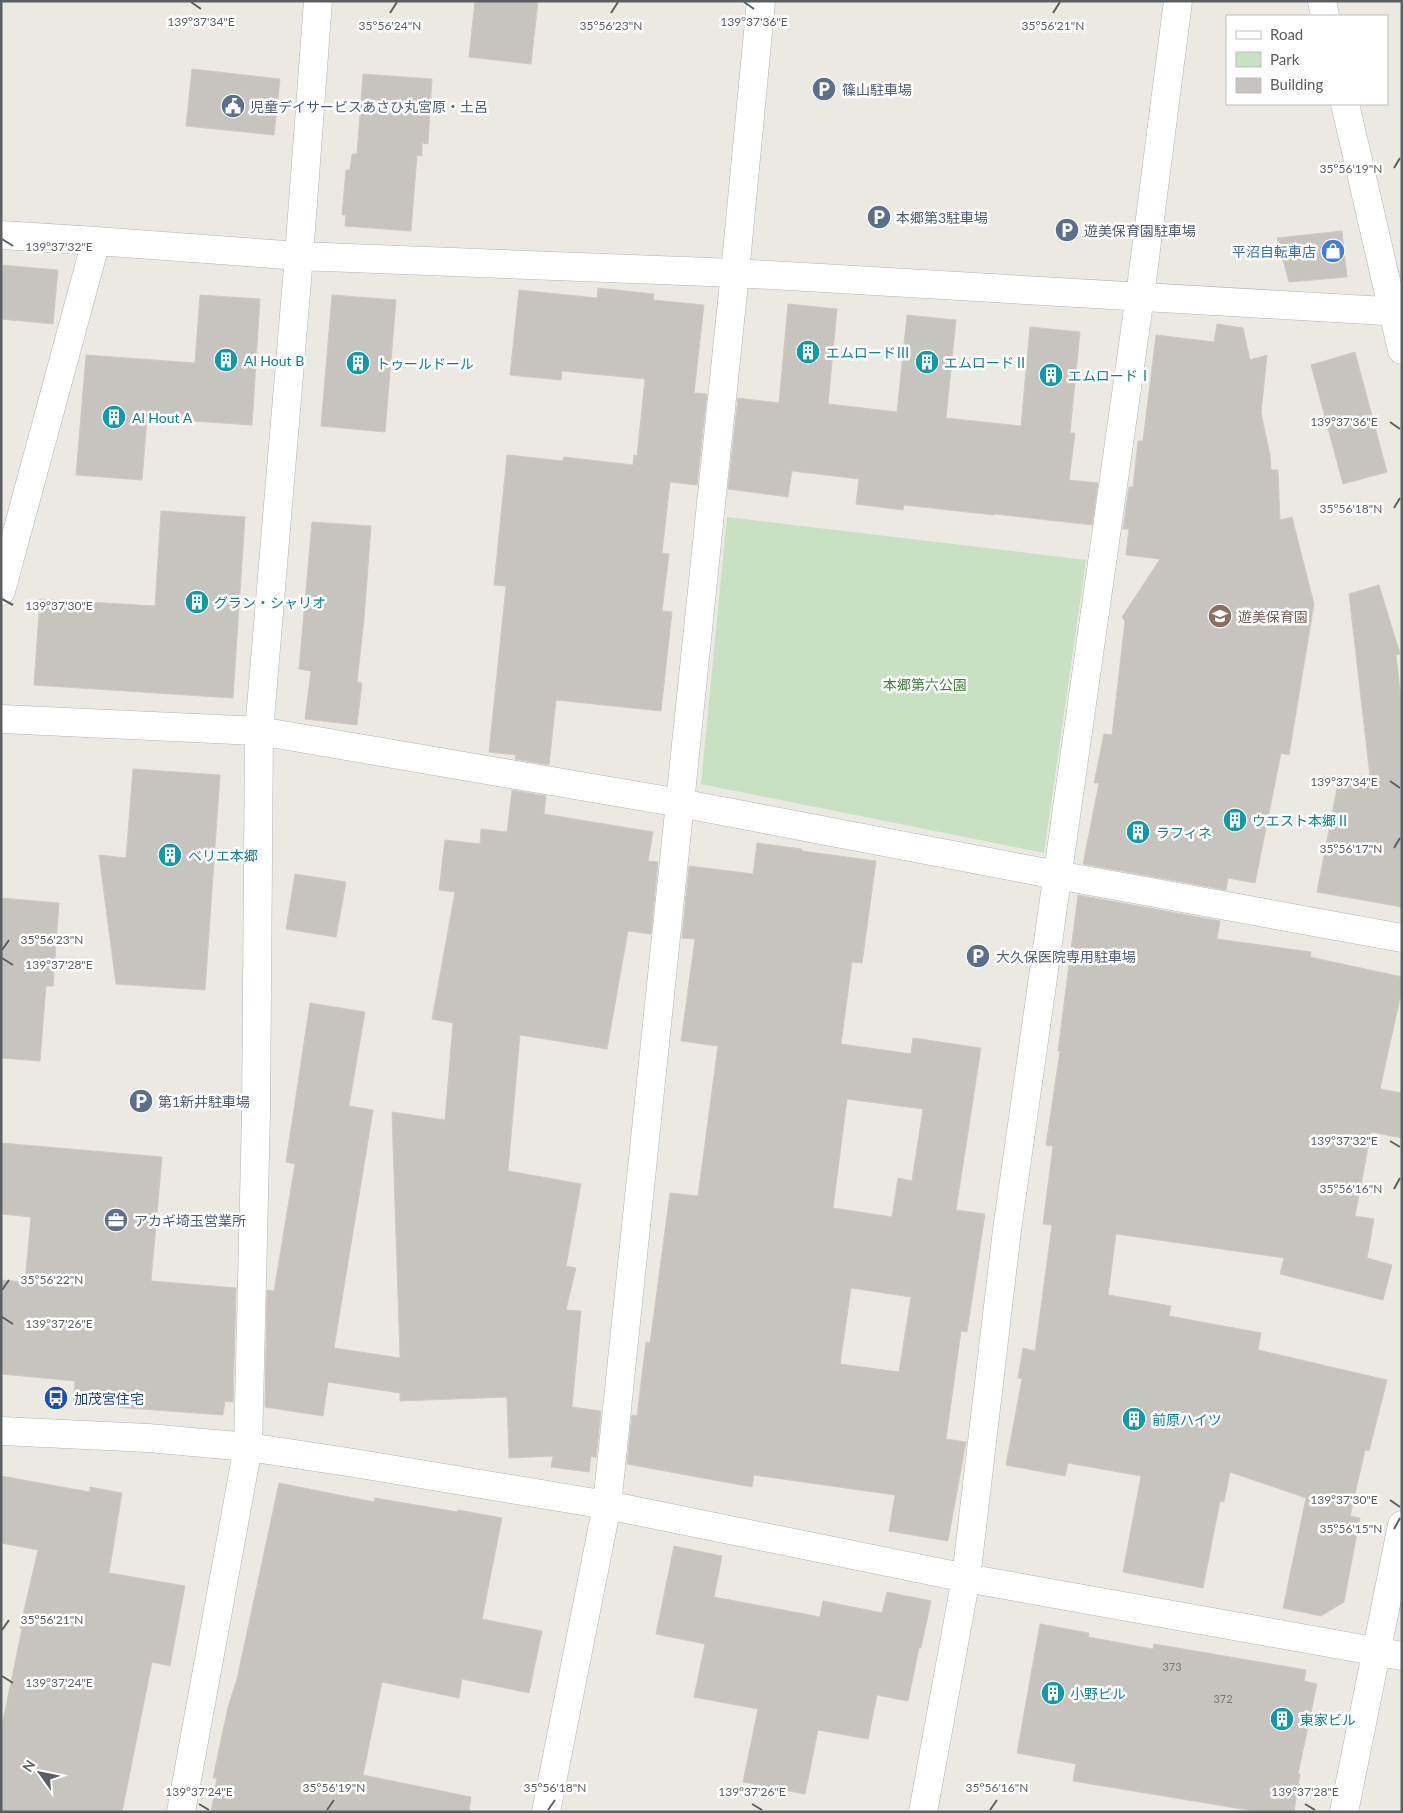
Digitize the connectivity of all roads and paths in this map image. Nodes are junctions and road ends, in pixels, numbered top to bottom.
1 (318, 1) edge
2 (761, 1) edge
3 (1178, 1) edge
4 (1322, 1) edge
5 (1325, 15) edge
6 (1345, 105) edge
7 (1, 235) edge
8 (96, 240) junction
9 (299, 256) junction
10 (735, 273) junction
11 (1140, 296) junction
12 (1397, 311) edge
13 (1402, 350) edge
14 (1, 591) edge
15 (1, 719) edge
16 (259, 731) junction
17 (680, 803) junction
18 (1057, 876) junction
19 (1402, 938) edge
20 (1, 1431) edge
21 (248, 1448) junction
22 (607, 1505) junction
23 (1402, 1526) edge
24 (966, 1578) junction
25 (1389, 1653) edge
26 (182, 1812) edge
27 (546, 1812) edge
28 (923, 1812) edge
29 (1344, 1812) edge

1 - 9 street
2 - 10 street
3 - 11 street
4 - 5 street
6 - 12 street
7 - 8 street
8 - 9 street
8 - 14 street
9 - 10 street
9 - 16 street
10 - 11 street
10 - 17 street
11 - 12 street
11 - 18 street
12 - 13 street
15 - 16 street
16 - 17 street
16 - 21 street
17 - 18 street
17 - 22 street
18 - 19 street
18 - 24 street
20 - 21 street
21 - 22 street
21 - 26 street
22 - 24 street
22 - 27 street
23 - 25 street
24 - 25 street
24 - 28 street
25 - 29 street

